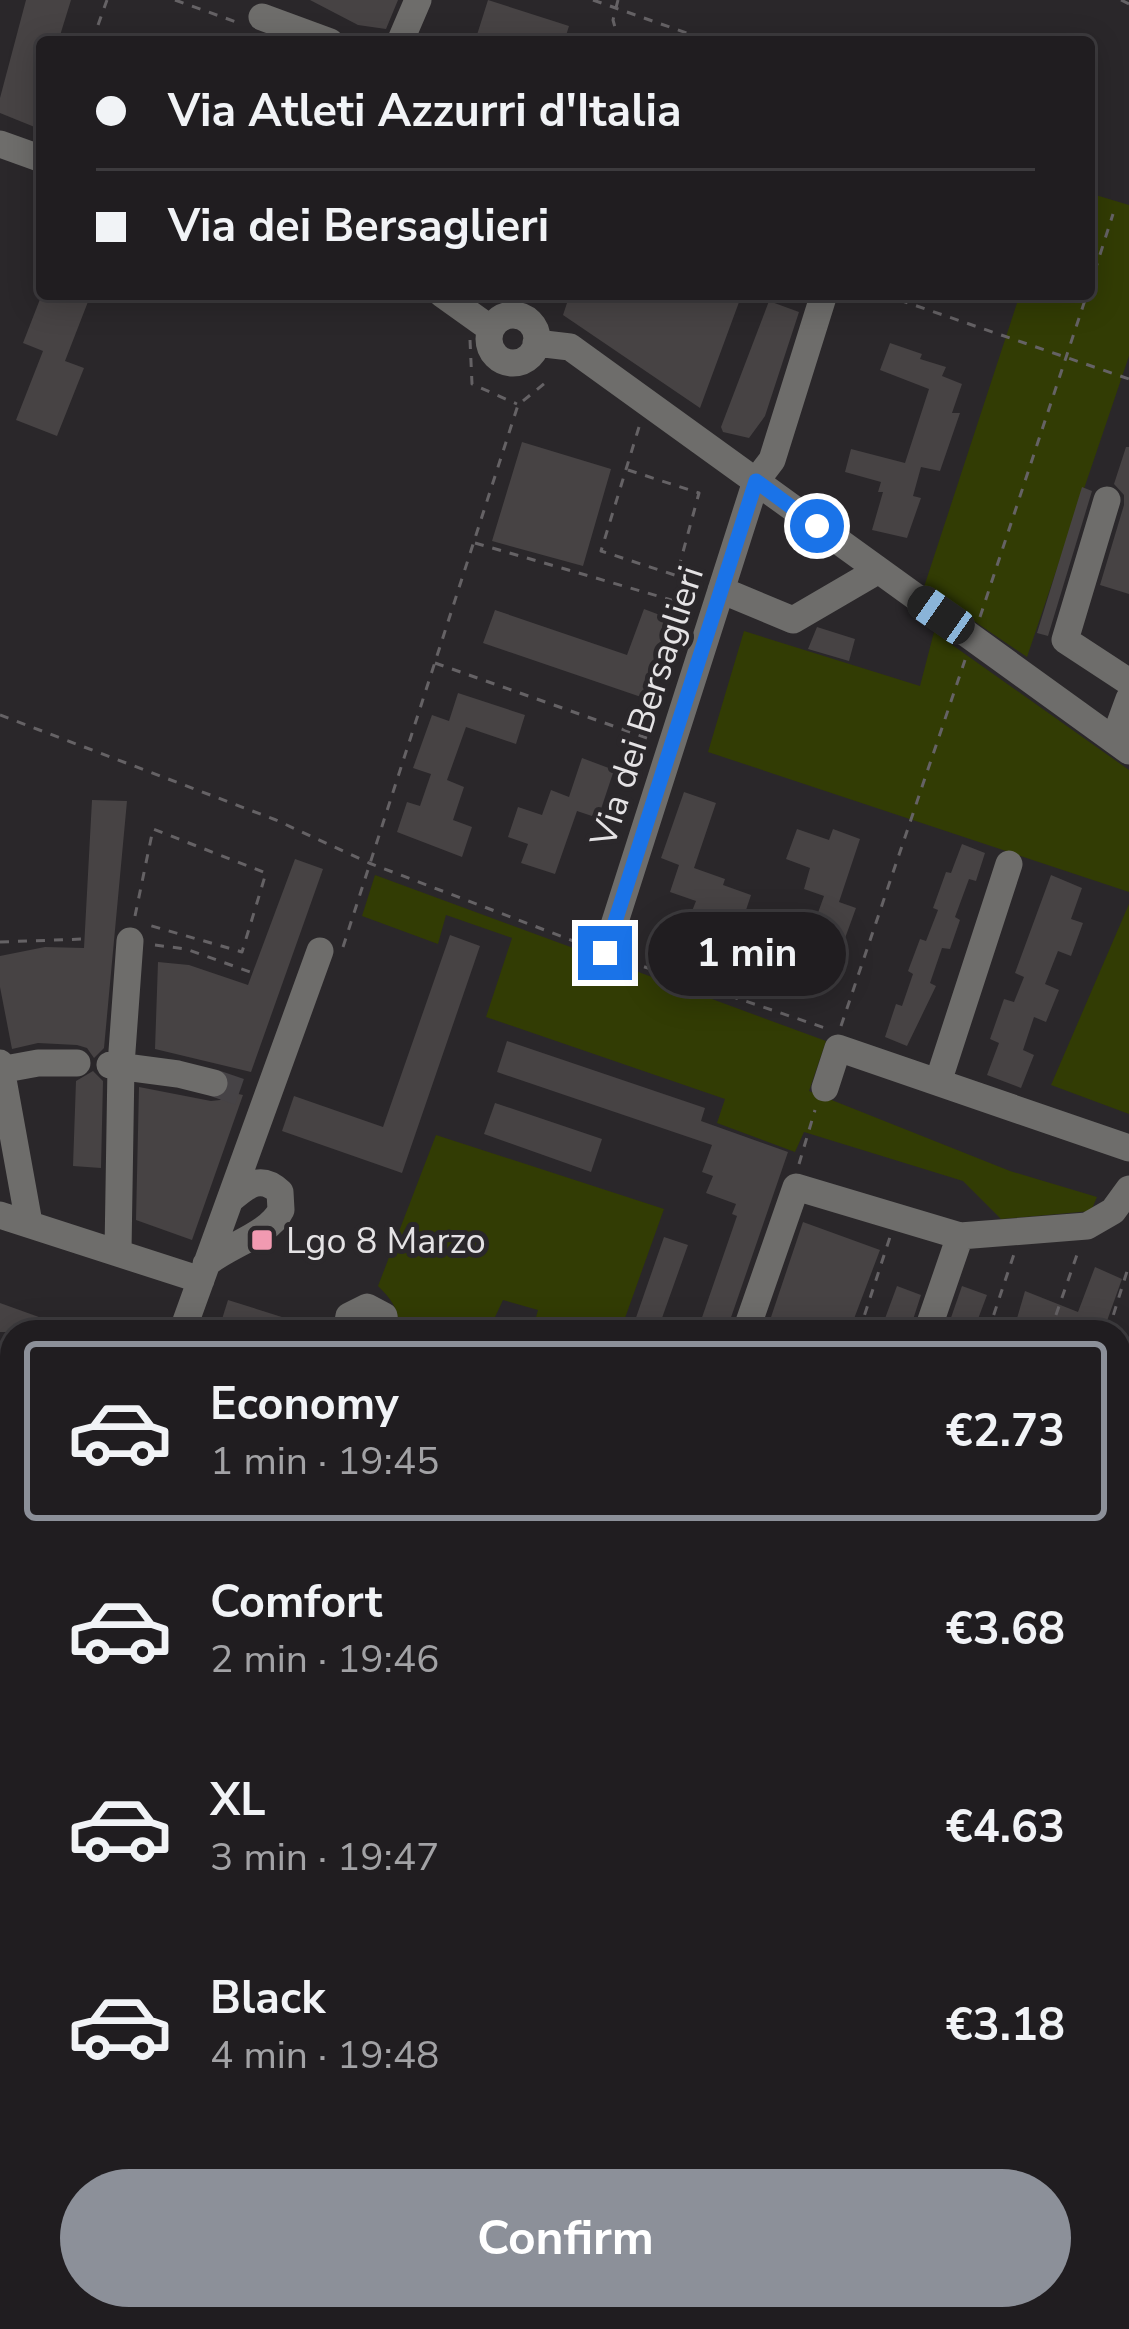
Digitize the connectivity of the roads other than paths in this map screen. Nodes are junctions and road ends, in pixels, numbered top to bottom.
1 (418, 0) edge
2 (261, 22) edge
3 (309, 36) edge
4 (403, 36) edge
5 (0, 144) edge
6 (36, 157) edge
7 (452, 300) edge
8 (822, 300) edge
9 (534, 319) edge
10 (491, 329) junction
11 (756, 481) junction
12 (1107, 500) dead end
13 (877, 571) junction
14 (717, 601) junction
15 (1129, 682) edge
16 (1129, 699) edge
17 (1122, 746) edge
18 (1009, 864) dead end
19 (132, 931) road end
20 (605, 953) dead end
21 (330, 954) road end
22 (77, 1063) dead end
23 (116, 1065) junction
24 (0, 1068) edge
25 (938, 1082) junction
26 (214, 1083) tunnel mouth
27 (820, 1099) road end
28 (1129, 1148) edge
29 (1129, 1189) edge
30 (230, 1200) junction
31 (0, 1214) edge
32 (29, 1223) junction
33 (960, 1236) junction
34 (118, 1251) junction
35 (203, 1272) junction
36 (186, 1320) edge
37 (348, 1320) edge
38 (384, 1320) edge
39 (750, 1320) edge
40 (931, 1320) edge

1 - 4 street
2 - 3 street
5 - 6 street
7 - 10 street
8 - 11 street, Via dei Bersaglieri
9 - 10 street
9 - 10 street
9 - 11 street
11 - 13 street
11 - 14 street, Via dei Bersaglieri
12 - 15 street
13 - 14 street
13 - 17 street
14 - 20 street, Via dei Bersaglieri
16 - 17 street
18 - 25 street
19 - 23 street
21 - 30 street
22 - 24 street
23 - 26 street
23 - 34 street
24 - 32 street
25 - 27 street
25 - 28 street
29 - 33 street
30 - 35 street
30 - 35 street
31 - 32 street
32 - 34 street
33 - 39 street
33 - 40 street
34 - 35 street
35 - 36 street
37 - 38 street

